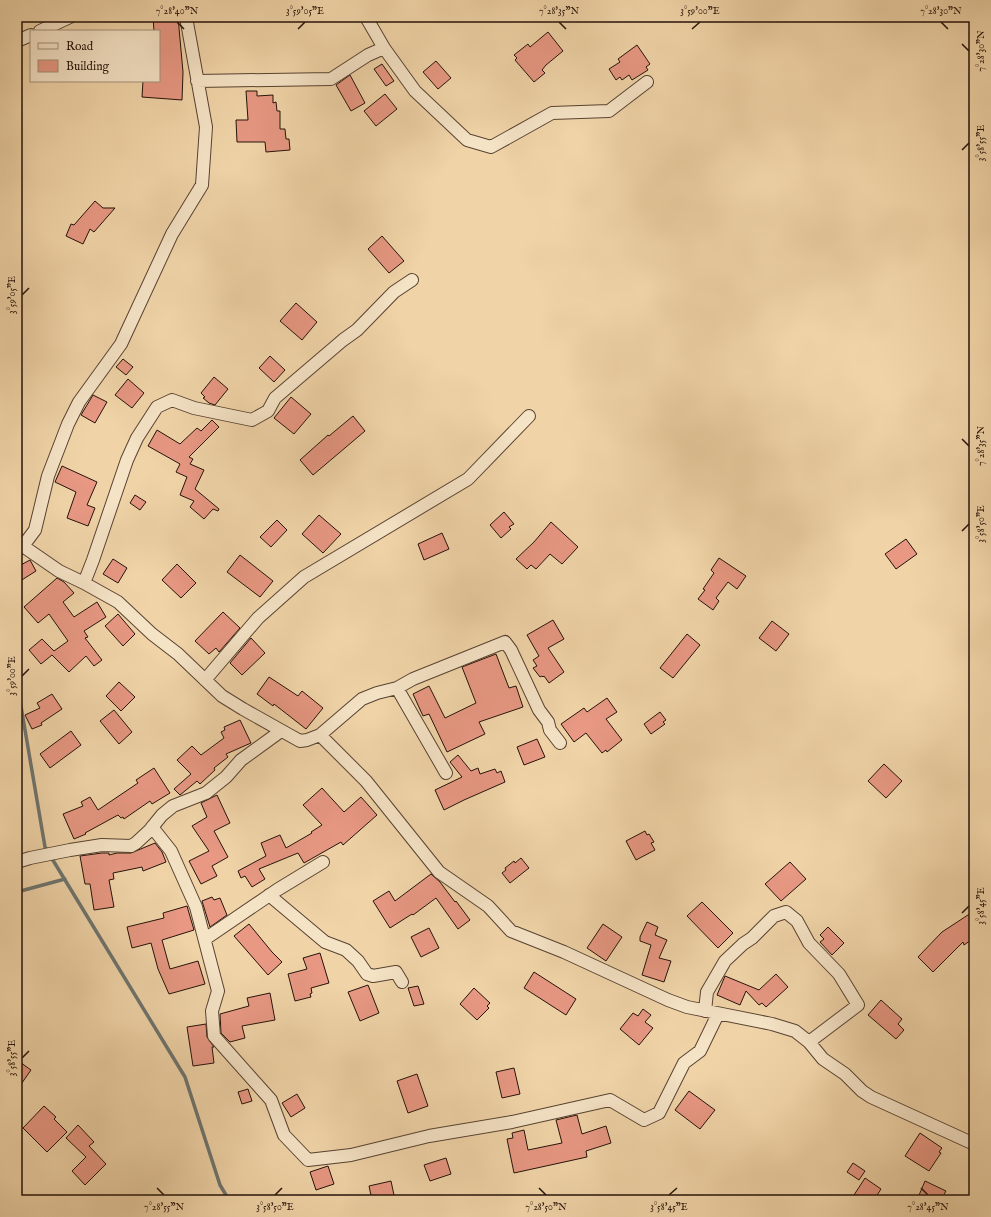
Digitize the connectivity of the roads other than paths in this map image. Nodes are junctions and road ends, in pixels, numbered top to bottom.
1 (70, 17) edge
2 (186, 17) edge
3 (366, 17) edge
4 (42, 30) edge
5 (30, 35) edge
6 (17, 41) edge
7 (384, 48) junction
8 (198, 81) junction
9 (647, 82) dead end
10 (412, 280) dead end
11 (529, 416) dead end
12 (20, 544) edge
13 (84, 583) junction
14 (205, 680) junction
15 (397, 688) junction
16 (281, 731) junction
17 (320, 734) junction
18 (560, 743) dead end
19 (446, 773) dead end
20 (152, 827) junction
21 (17, 862) edge
22 (323, 862) dead end
23 (269, 895) junction
24 (205, 939) junction
25 (402, 982) dead end
26 (705, 1011) junction
27 (718, 1014) junction
28 (809, 1042) junction
29 (974, 1144) edge

1 - 4 street
2 - 8 street
3 - 7 street
5 - 6 street
7 - 8 street
7 - 9 street
8 - 12 street
10 - 13 street
11 - 14 street
12 - 13 street
13 - 14 street
14 - 16 street
15 - 17 street
15 - 18 street
15 - 19 street
16 - 17 street
16 - 20 street
17 - 26 street
20 - 21 street
20 - 24 street
22 - 23 street
23 - 24 street
23 - 25 street
24 - 27 street
26 - 27 street
26 - 28 street
27 - 28 street
28 - 29 street

